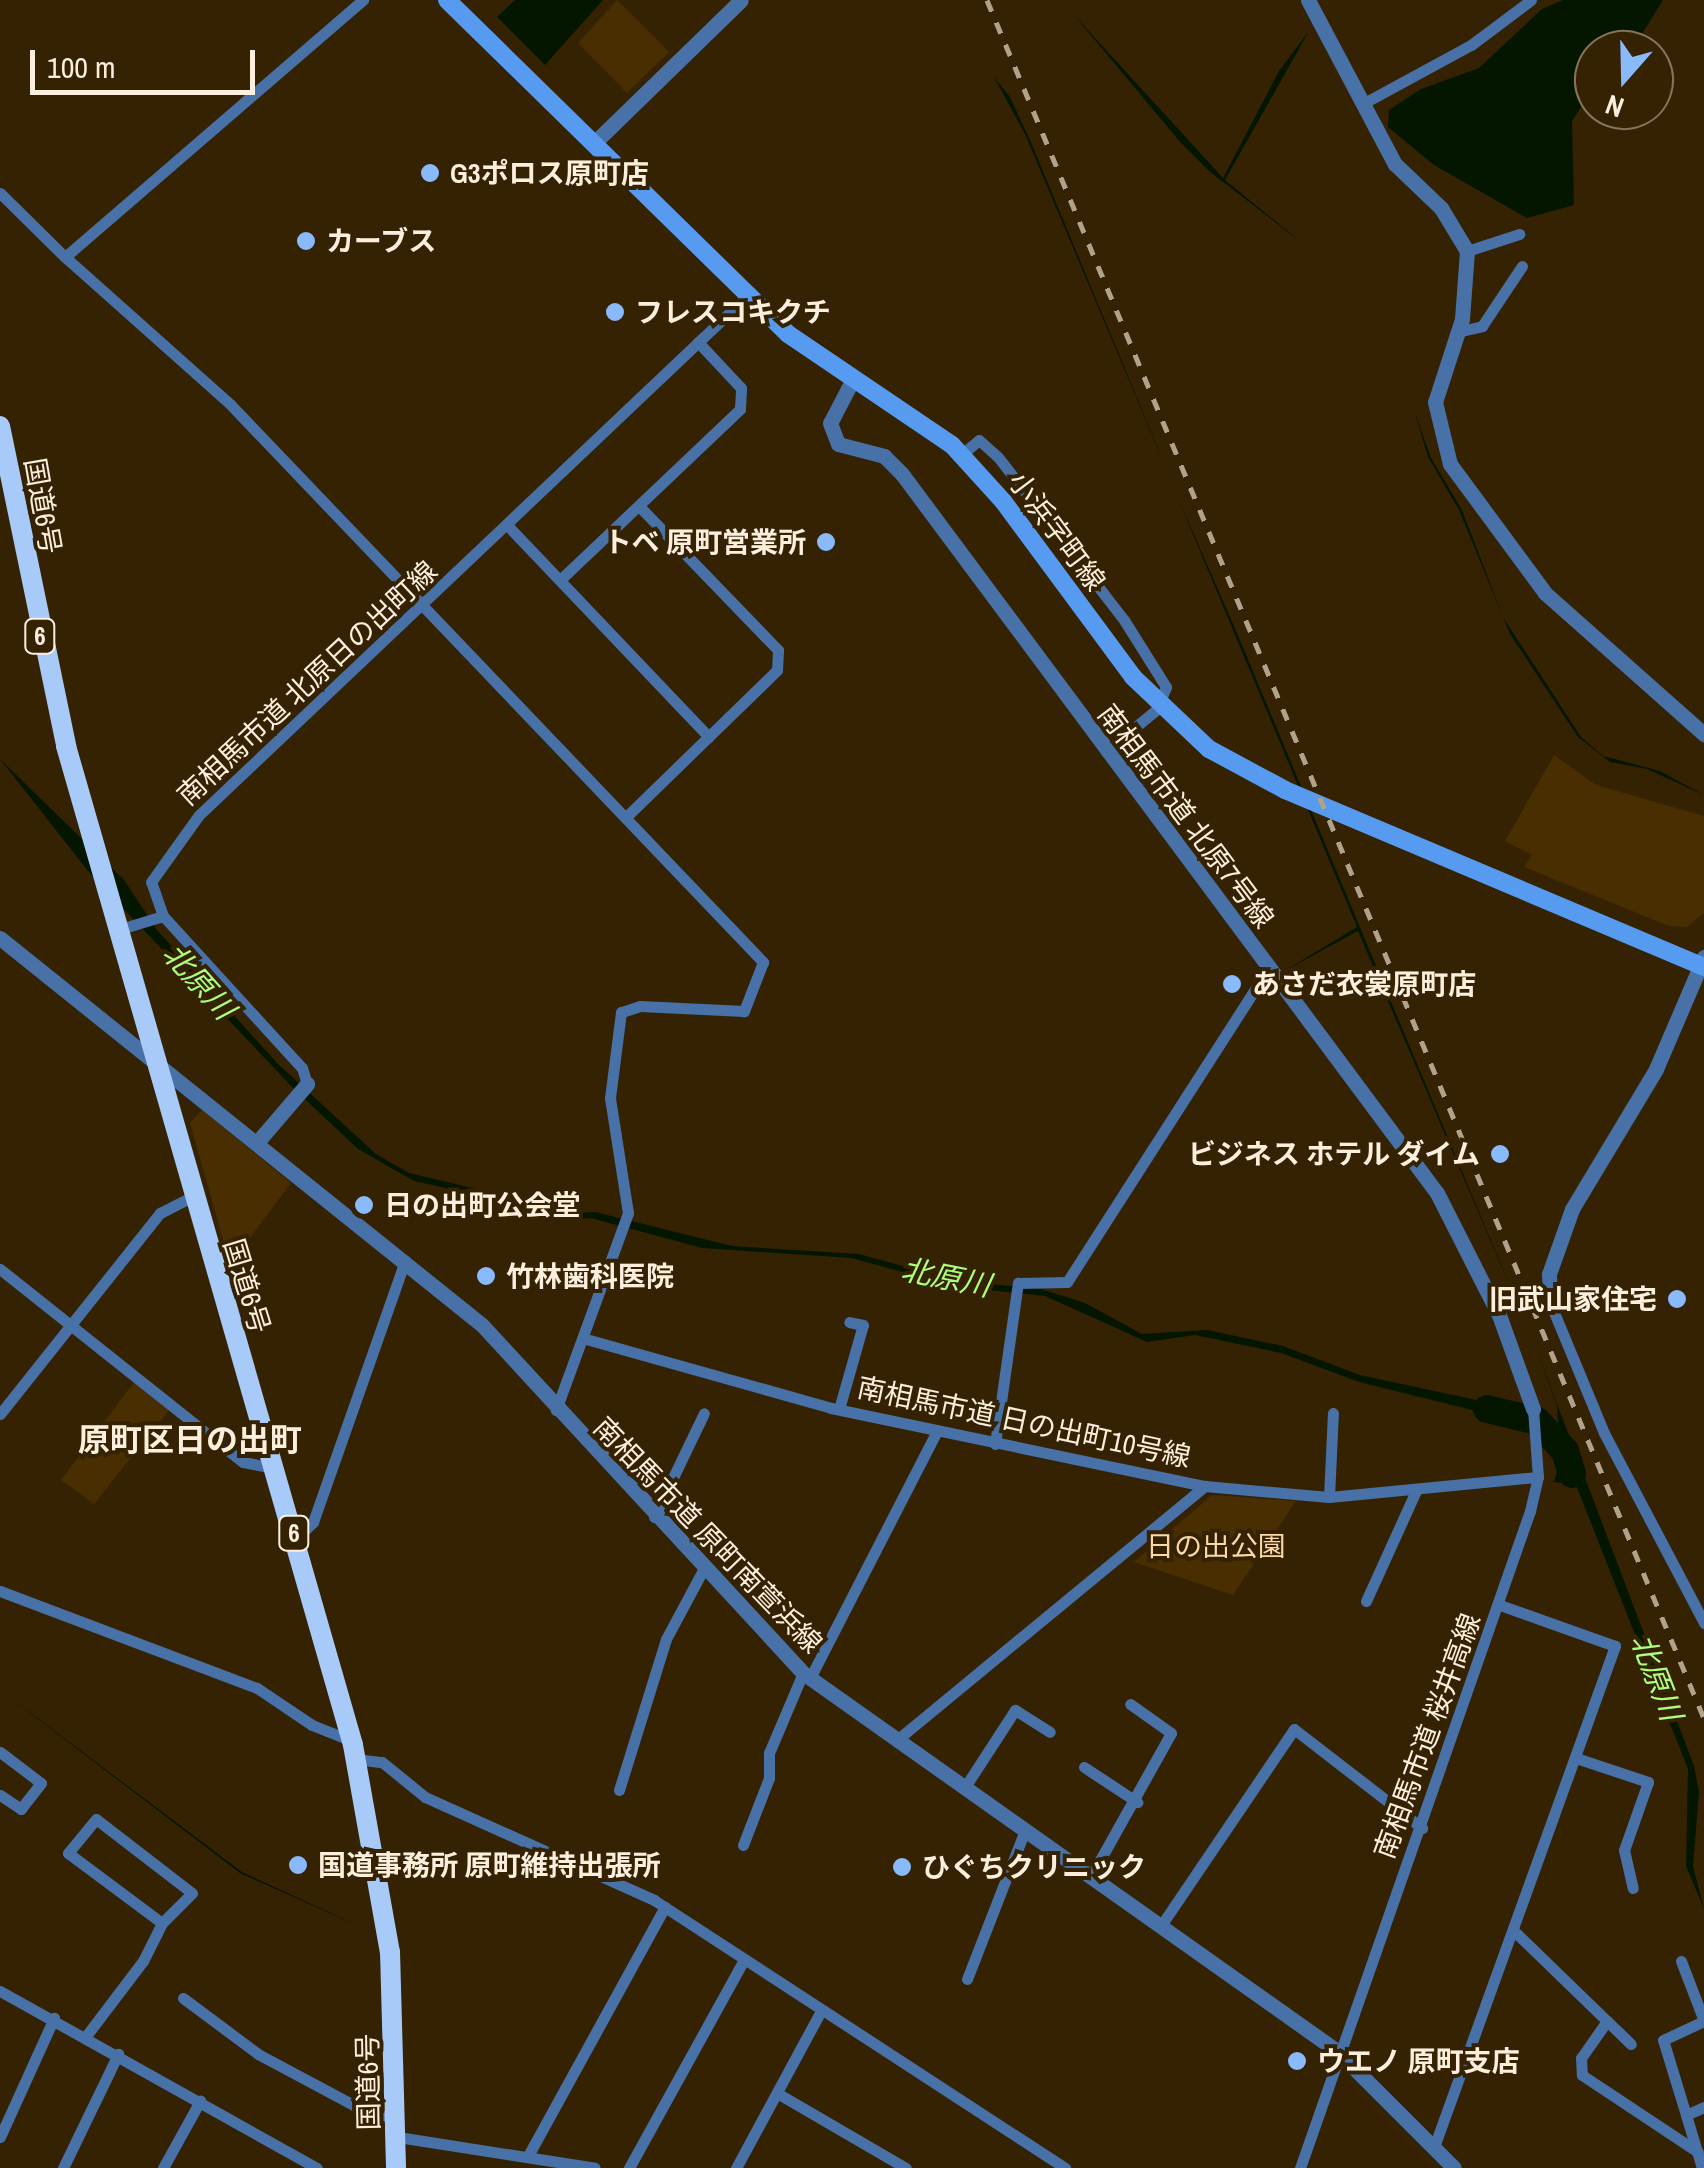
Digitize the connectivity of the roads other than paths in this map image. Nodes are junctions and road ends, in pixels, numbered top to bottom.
1 (363, 0) edge
2 (447, 0) edge
3 (741, 0) edge
4 (1308, 0) edge
5 (1531, 0) edge
6 (1364, 103) junction
7 (593, 144) junction
8 (0, 193) edge
9 (1519, 234) dead end
10 (1467, 252) junction
11 (65, 257) junction
12 (1522, 266) dead end
13 (747, 296) junction
14 (1457, 332) junction
15 (698, 342) junction
16 (852, 381) junction
17 (0, 426) edge
18 (961, 455) junction
19 (639, 506) junction
20 (508, 526) junction
21 (561, 579) junction
22 (426, 605) junction
23 (1704, 734) edge
24 (709, 737) junction
25 (1106, 751) junction
26 (627, 816) junction
27 (160, 918) junction
28 (115, 921) junction
29 (0, 938) edge
30 (1703, 963) edge
31 (1268, 968) junction
32 (154, 1058) junction
33 (307, 1084) joint
34 (259, 1140) junction
35 (191, 1197) junction
36 (405, 1260) junction
37 (0, 1269) edge
38 (1551, 1305) joint
39 (1500, 1314) joint
40 (849, 1322) dead end
41 (70, 1324) junction
42 (586, 1339) junction
43 (1533, 1408) joint
44 (839, 1409) junction
45 (556, 1410) junction
46 (704, 1412) dead end
47 (1333, 1413) dead end
48 (0, 1414) edge
49 (937, 1431) junction
50 (996, 1444) junction
51 (274, 1468) junction
52 (1538, 1477) junction
53 (1204, 1486) junction
54 (1416, 1492) junction
55 (1329, 1497) junction
56 (654, 1517) junction
57 (295, 1538) junction
58 (703, 1570) junction
59 (0, 1591) edge
60 (1366, 1601) dead end
61 (1500, 1605) junction
62 (1704, 1624) edge
63 (807, 1675) junction
64 (1130, 1704) dead end
65 (1050, 1732) dead end
66 (898, 1740) junction
67 (354, 1750) junction
68 (0, 1752) edge
69 (1576, 1758) junction
70 (1084, 1767) dead end
71 (965, 1787) junction
72 (619, 1790) dead end
73 (0, 1795) edge
74 (1137, 1802) junction
75 (1422, 1828) junction
76 (1025, 1830) junction
77 (743, 1845) dead end
78 (1090, 1878) junction
79 (1633, 1888) dead end
80 (665, 1907) junction
81 (162, 1923) junction
82 (1160, 1927) junction
83 (1513, 1930) junction
84 (744, 1960) junction
85 (1681, 1961) dead end
86 (967, 1979) dead end
87 (0, 1991) edge
88 (183, 1998) dead end
89 (821, 2011) junction
90 (54, 2018) junction
91 (1607, 2021) junction
92 (1704, 2021) edge
93 (86, 2036) junction
94 (1631, 2044) dead end
95 (1337, 2051) junction
96 (118, 2054) junction
97 (777, 2093) junction
98 (200, 2101) junction
99 (1704, 2108) edge
100 (1686, 2115) junction
101 (398, 2128) junction
102 (0, 2137) edge
103 (1434, 2148) junction
104 (1698, 2152) junction
105 (529, 2154) junction
106 (1044, 2162) edge
107 (68, 2166) edge
108 (163, 2168) edge
109 (317, 2168) edge
110 (396, 2168) edge
111 (595, 2168) edge
112 (628, 2168) edge
113 (736, 2168) edge
114 (906, 2168) edge
115 (1065, 2168) edge
116 (1300, 2168) edge
117 (1454, 2168) edge
118 (1702, 2168) edge

1 - 11 street
2 - 7 main road, 小浜字町線
3 - 7 street
4 - 6 street
5 - 6 street
6 - 10 street
7 - 13 main road, 小浜字町線
8 - 11 street
9 - 10 street
10 - 14 street
11 - 22 street
12 - 14 street
13 - 15 street, 南相馬市道 北原日の出町線
13 - 16 main road, 小浜字町線
14 - 23 street
15 - 19 street
15 - 20 street, 南相馬市道 北原日の出町線
16 - 18 main road, 小浜字町線
16 - 25 street, 南相馬市道 北原7号線
17 - 28 highway, 国道6号 / 6
18 - 25 street
18 - 30 main road, 小浜字町線
19 - 21 street
19 - 24 street
20 - 21 street
20 - 22 street, 南相馬市道 北原日の出町線
21 - 24 street
22 - 26 street
22 - 27 street, 南相馬市道 北原日の出町線
24 - 26 street
25 - 31 street, 南相馬市道 北原7号線
26 - 42 street
27 - 28 street
27 - 33 street
28 - 32 highway, 国道6号 / 6
29 - 32 street, 南相馬市道 原町南萱浜線
30 - 38 street
31 - 39 street, 南相馬市道 北原7号線
31 - 50 street
32 - 34 street, 南相馬市道 原町南萱浜線
32 - 35 highway, 国道6号 / 6
33 - 34 street
34 - 36 street, 南相馬市道 原町南萱浜線
35 - 41 street
35 - 51 highway, 国道6号 / 6
36 - 45 street, 南相馬市道 原町南萱浜線
36 - 57 street
37 - 41 street
38 - 62 street
39 - 43 street, 南相馬市道 桜井高線
40 - 44 street
41 - 48 street
41 - 51 street
42 - 44 street, 南相馬市道 日の出町10号線
42 - 45 street
43 - 52 street, 南相馬市道 桜井高線
44 - 49 street, 南相馬市道 日の出町10号線
45 - 56 street, 南相馬市道 原町南萱浜線
46 - 56 street
47 - 55 street
49 - 50 street, 南相馬市道 日の出町10号線
49 - 63 street
50 - 53 street, 南相馬市道 日の出町10号線
51 - 57 highway, 国道6号 / 6
52 - 54 street, 南相馬市道 日の出町10号線
52 - 61 street, 南相馬市道 桜井高線
53 - 55 street, 南相馬市道 日の出町10号線
53 - 66 street
54 - 55 street, 南相馬市道 日の出町10号線
54 - 60 street
56 - 58 street, 南相馬市道 原町南萱浜線
57 - 67 highway, 国道6号 / 6
58 - 63 street, 南相馬市道 原町南萱浜線
58 - 72 street
59 - 67 street
61 - 69 street
61 - 75 street, 南相馬市道 桜井高線
63 - 66 street, 南相馬市道 原町南萱浜線
63 - 77 street
64 - 74 street
65 - 71 street
66 - 71 street, 南相馬市道 原町南萱浜線
67 - 80 street
67 - 101 highway, 国道6号 / 6
68 - 73 street
69 - 79 street
69 - 83 street
70 - 74 street
71 - 76 street, 南相馬市道 原町南萱浜線
74 - 78 street
75 - 82 street
75 - 95 street, 南相馬市道 桜井高線
76 - 78 street, 南相馬市道 原町南萱浜線
76 - 86 street
78 - 82 street, 南相馬市道 原町南萱浜線
80 - 84 street
80 - 105 street
81 - 81 street
81 - 93 street
82 - 95 street, 南相馬市道 原町南萱浜線
83 - 91 street
83 - 103 street
84 - 89 street
84 - 112 street
85 - 92 street
87 - 90 street
88 - 101 street
89 - 97 street
89 - 106 street
90 - 93 street
90 - 102 street
91 - 94 street
91 - 104 street
92 - 100 street
93 - 96 street
95 - 103 street, 南相馬市道 原町南萱浜線
95 - 116 street, 南相馬市道 桜井高線
96 - 98 street
96 - 107 street
97 - 113 street
97 - 114 street
98 - 108 street
98 - 109 street
99 - 100 street
100 - 104 street
101 - 105 street
101 - 110 highway, 国道6号 / 6
103 - 117 street, 南相馬市道 原町南萱浜線
104 - 118 street
105 - 111 street
106 - 115 street

